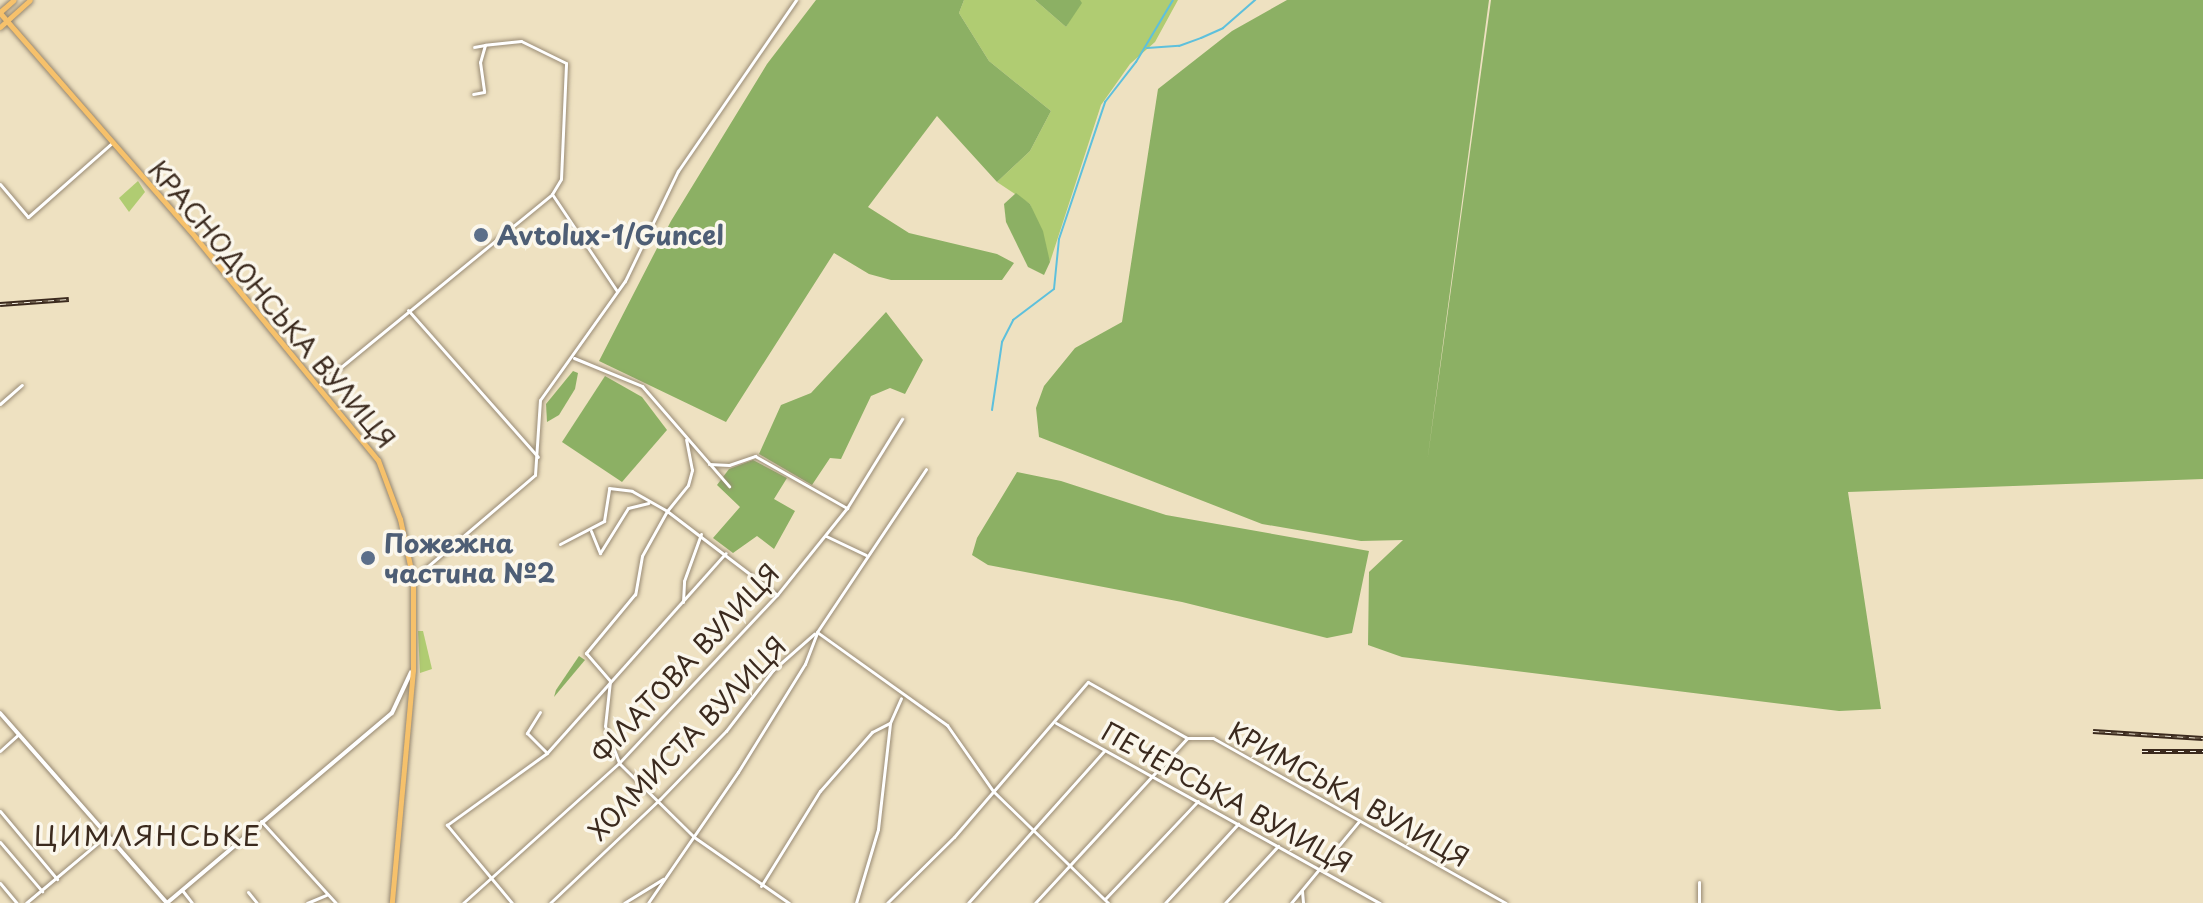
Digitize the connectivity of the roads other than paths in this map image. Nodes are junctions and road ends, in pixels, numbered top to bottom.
1 (14, 0) edge
2 (30, 0) edge
3 (796, 0) edge
4 (0, 12) edge
5 (7, 21) junction
6 (0, 27) edge
7 (485, 45) junction
8 (474, 47) dead end
9 (473, 94) dead end
10 (112, 143) junction
11 (0, 184) edge
12 (552, 194) junction
13 (617, 291) junction
14 (408, 310) junction
15 (574, 358) junction
16 (22, 385) dead end
17 (319, 385) junction
18 (0, 404) edge
19 (902, 419) dead end
20 (686, 440) junction
21 (539, 458) junction
22 (709, 464) junction
23 (926, 469) dead end
24 (729, 486) dead end
25 (648, 503) junction
26 (847, 508) junction
27 (667, 511) junction
28 (591, 531) junction
29 (701, 534) junction
30 (826, 536) junction
31 (560, 544) dead end
32 (726, 553) junction
33 (867, 555) junction
34 (413, 579) junction
35 (777, 595) junction
36 (683, 602) junction
37 (817, 632) junction
38 (413, 670) junction
39 (610, 681) junction
40 (901, 697) junction
41 (540, 712) dead end
42 (0, 713) edge
43 (890, 723) junction
44 (1056, 723) junction
45 (19, 734) junction
46 (1187, 738) junction
47 (1105, 750) junction
48 (0, 751) edge
49 (547, 753) junction
50 (619, 763) junction
51 (1154, 777) junction
52 (993, 791) junction
53 (660, 799) junction
54 (1198, 801) junction
55 (0, 811) edge
56 (261, 821) junction
57 (1359, 821) junction
58 (1238, 824) junction
59 (1032, 830) junction
60 (105, 837) junction
61 (694, 837) junction
62 (0, 842) edge
63 (1278, 846) junction
64 (1070, 867) junction
65 (1322, 870) junction
66 (666, 877) junction
67 (57, 879) junction
68 (488, 879) junction
69 (1699, 882) dead end
70 (0, 883) edge
71 (761, 886) junction
72 (182, 890) junction
73 (42, 891) junction
74 (1302, 891) junction
75 (248, 892) dead end
76 (327, 894) junction
77 (1364, 894) junction
78 (783, 901) edge
79 (1107, 901) edge
80 (970, 902) edge
81 (17, 903) edge
82 (26, 903) edge
83 (167, 903) edge
84 (192, 903) edge
85 (257, 903) edge
86 (307, 903) edge
87 (336, 903) edge
88 (392, 903) edge
89 (463, 903) edge
90 (512, 903) edge
91 (550, 903) edge
92 (624, 903) edge
93 (648, 903) edge
94 (789, 903) edge
95 (856, 903) edge
96 (887, 903) edge
97 (1035, 903) edge
98 (1165, 903) edge
99 (1225, 903) edge
100 (1291, 903) edge
101 (1303, 903) edge
102 (1362, 903) edge
103 (1380, 903) edge
104 (1506, 903) edge
105 (1699, 903) edge

1 - 4 main road
2 - 5 main road
3 - 13 street
4 - 5 main road, КРАСНОДОНСЬКА ВУЛИЦЯ
5 - 6 main road
5 - 10 main road, КРАСНОДОНСЬКА ВУЛИЦЯ
7 - 8 street
7 - 9 street
7 - 12 street
10 - 11 street
10 - 17 main road, КРАСНОДОНСЬКА ВУЛИЦЯ
12 - 13 street
12 - 14 street
13 - 15 street
14 - 17 street
14 - 21 street
15 - 20 street
15 - 21 street
16 - 18 street
17 - 34 main road, КРАСНОДОНСЬКА ВУЛИЦЯ
19 - 26 street, ФІЛАТОВА ВУЛИЦЯ
20 - 22 street
20 - 27 street
21 - 34 street
22 - 24 street
22 - 26 street
23 - 33 street
25 - 27 street
25 - 28 street
25 - 28 street
26 - 30 street, ФІЛАТОВА ВУЛИЦЯ
27 - 29 street
27 - 39 street
28 - 31 street
29 - 32 street
29 - 36 street
30 - 33 street
30 - 35 street, ФІЛАТОВА ВУЛИЦЯ
32 - 35 street
32 - 36 street
33 - 37 street
34 - 38 main road, КРАСНОДОНСЬКА ВУЛИЦЯ
35 - 50 street, ФІЛАТОВА ВУЛИЦЯ
36 - 39 street
37 - 40 street
37 - 53 street, ХОЛМИСТА ВУЛИЦЯ
37 - 61 street
38 - 56 street
38 - 88 main road, КРАСНОДОНСЬКА ВУЛИЦЯ
39 - 49 street
39 - 50 street
40 - 43 street
40 - 52 street
41 - 49 street
42 - 45 street
43 - 71 street
43 - 95 street
44 - 46 street, КРИМСЬКА ВУЛИЦЯ
44 - 47 street, ПЕЧЕРСЬКА ВУЛИЦЯ
44 - 52 street
45 - 48 street
45 - 60 street
46 - 51 street
46 - 57 street, КРИМСЬКА ВУЛИЦЯ
47 - 51 street, ПЕЧЕРСЬКА ВУЛИЦЯ
47 - 59 street
49 - 68 street
50 - 53 street
50 - 68 street, ФІЛАТОВА ВУЛИЦЯ
51 - 54 street, ПЕЧЕРСЬКА ВУЛИЦЯ
51 - 64 street
52 - 59 street
52 - 96 street
53 - 61 street
53 - 91 street, ХОЛМИСТА ВУЛИЦЯ
54 - 58 street, ПЕЧЕРСЬКА ВУЛИЦЯ
54 - 79 street
55 - 67 street
56 - 72 street
56 - 76 street
57 - 65 street
57 - 104 street, КРИМСЬКА ВУЛИЦЯ
58 - 63 street, ПЕЧЕРСЬКА ВУЛИЦЯ
58 - 98 street
59 - 64 street
59 - 80 street
60 - 67 street
60 - 83 street
61 - 66 street
61 - 71 street
62 - 73 street
63 - 65 street, ПЕЧЕРСЬКА ВУЛИЦЯ
63 - 99 street
64 - 79 street
64 - 97 street
65 - 74 street
65 - 77 street, ПЕЧЕРСЬКА ВУЛИЦЯ
66 - 92 street
66 - 93 street
67 - 73 street
68 - 89 street, ФІЛАТОВА ВУЛИЦЯ
68 - 90 street
69 - 105 street
70 - 81 street
71 - 78 street
72 - 83 street
72 - 84 street
73 - 82 street
74 - 100 street
74 - 101 street
75 - 85 street
76 - 86 street
76 - 87 street
77 - 102 street
77 - 103 street, ПЕЧЕРСЬКА ВУЛИЦЯ
78 - 94 street

